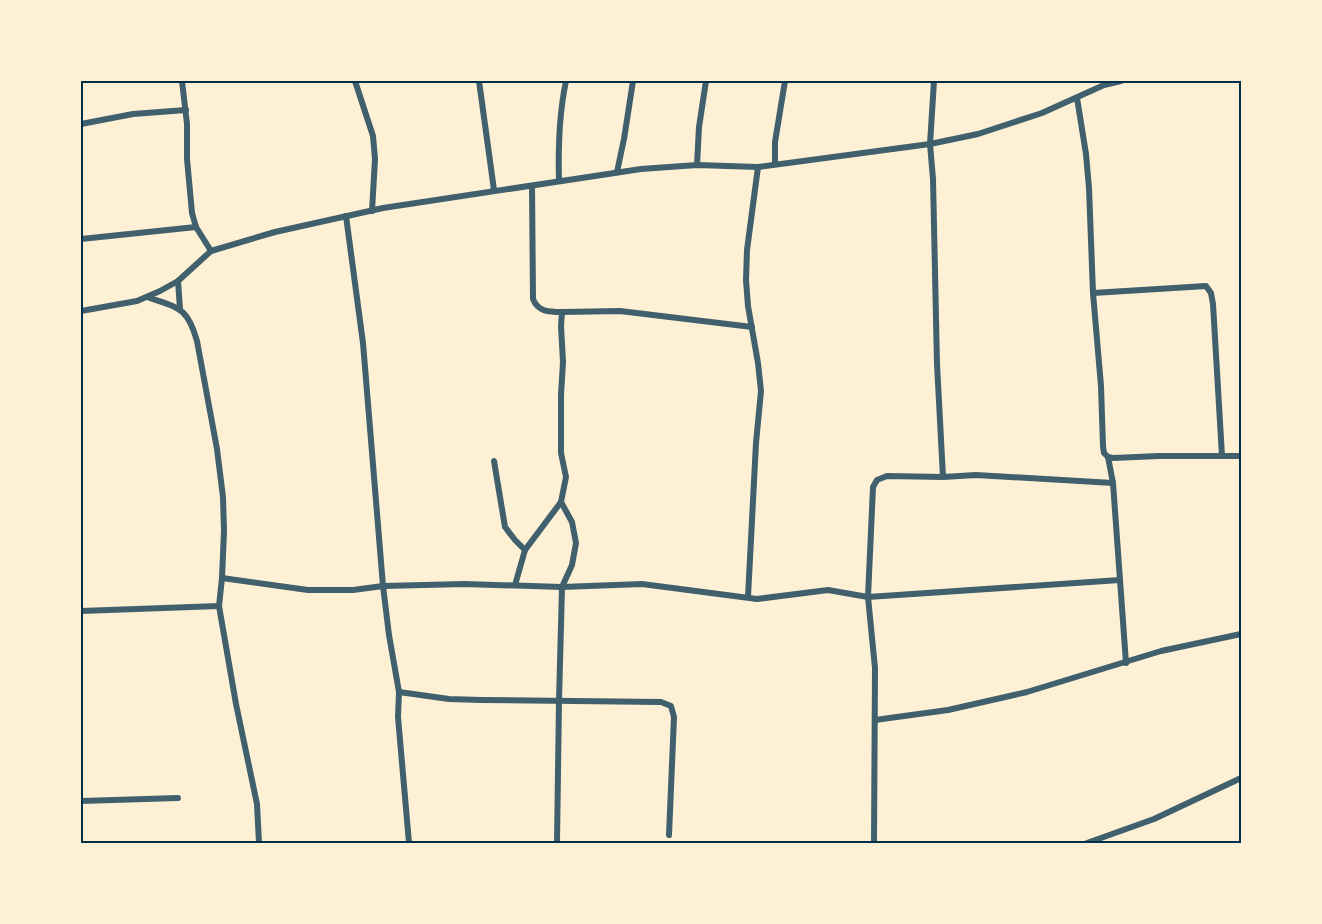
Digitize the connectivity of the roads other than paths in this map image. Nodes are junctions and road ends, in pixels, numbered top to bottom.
1 (182, 81) edge
2 (355, 81) edge
3 (479, 81) edge
4 (566, 81) edge
5 (633, 81) edge
6 (706, 81) edge
7 (785, 81) edge
8 (934, 81) edge
9 (1120, 81) edge
10 (1103, 83) edge
11 (1077, 98) junction
12 (186, 110) junction
13 (81, 124) edge
14 (930, 144) junction
15 (775, 164) junction
16 (697, 165) junction
17 (758, 167) junction
18 (617, 172) junction
19 (559, 181) junction
20 (532, 186) junction
21 (494, 190) junction
22 (372, 211) junction
23 (346, 216) junction
24 (196, 227) junction
25 (81, 239) edge
26 (211, 251) junction
27 (178, 280) junction
28 (1093, 293) junction
29 (146, 297) junction
30 (180, 309) junction
31 (81, 311) edge
32 (562, 312) junction
33 (752, 327) junction
34 (1222, 456) junction
35 (1241, 456) edge
36 (1108, 457) junction
37 (494, 461) dead end
38 (943, 477) junction
39 (1113, 483) junction
40 (561, 502) junction
41 (525, 550) junction
42 (222, 578) junction
43 (1120, 580) junction
44 (515, 585) junction
45 (383, 586) junction
46 (562, 588) junction
47 (748, 597) junction
48 (868, 597) junction
49 (219, 606) junction
50 (81, 611) edge
51 (1241, 634) edge
52 (1126, 663) junction
53 (399, 692) junction
54 (559, 701) junction
55 (875, 720) junction
56 (1241, 778) edge
57 (178, 798) dead end
58 (81, 801) edge
59 (669, 835) dead end
60 (260, 843) edge
61 (409, 843) edge
62 (557, 843) edge
63 (874, 843) edge
64 (1087, 843) edge

1 - 12 street
2 - 22 street
3 - 21 street
4 - 19 street
5 - 18 street
6 - 16 street
7 - 15 street
8 - 14 street
9 - 10 street
10 - 11 street
11 - 14 street
11 - 28 street
12 - 13 street
12 - 24 street
14 - 15 street
14 - 38 street
15 - 17 street
16 - 17 street
16 - 18 street
17 - 33 street
18 - 19 street
19 - 20 street
20 - 21 street
20 - 32 street
21 - 22 street
22 - 23 street
23 - 26 street
23 - 45 street
24 - 25 street
24 - 26 street
26 - 27 street
27 - 29 street
27 - 30 street
28 - 34 street
28 - 36 street
29 - 30 street
29 - 31 street
30 - 42 street
32 - 33 street
32 - 40 street
33 - 47 street
34 - 35 street
34 - 36 street
36 - 39 street
37 - 41 street
38 - 39 street
38 - 48 street
39 - 43 street
40 - 41 street
40 - 46 street
41 - 44 street
42 - 45 street
42 - 49 street
43 - 48 street
43 - 52 street
44 - 45 street
44 - 46 street
45 - 53 street
46 - 47 street
46 - 54 street
47 - 48 street
48 - 55 street
49 - 50 street
49 - 60 street
51 - 52 street
52 - 55 street
53 - 54 street
53 - 61 street
54 - 59 street
54 - 62 street
55 - 63 street
56 - 64 street
57 - 58 street

